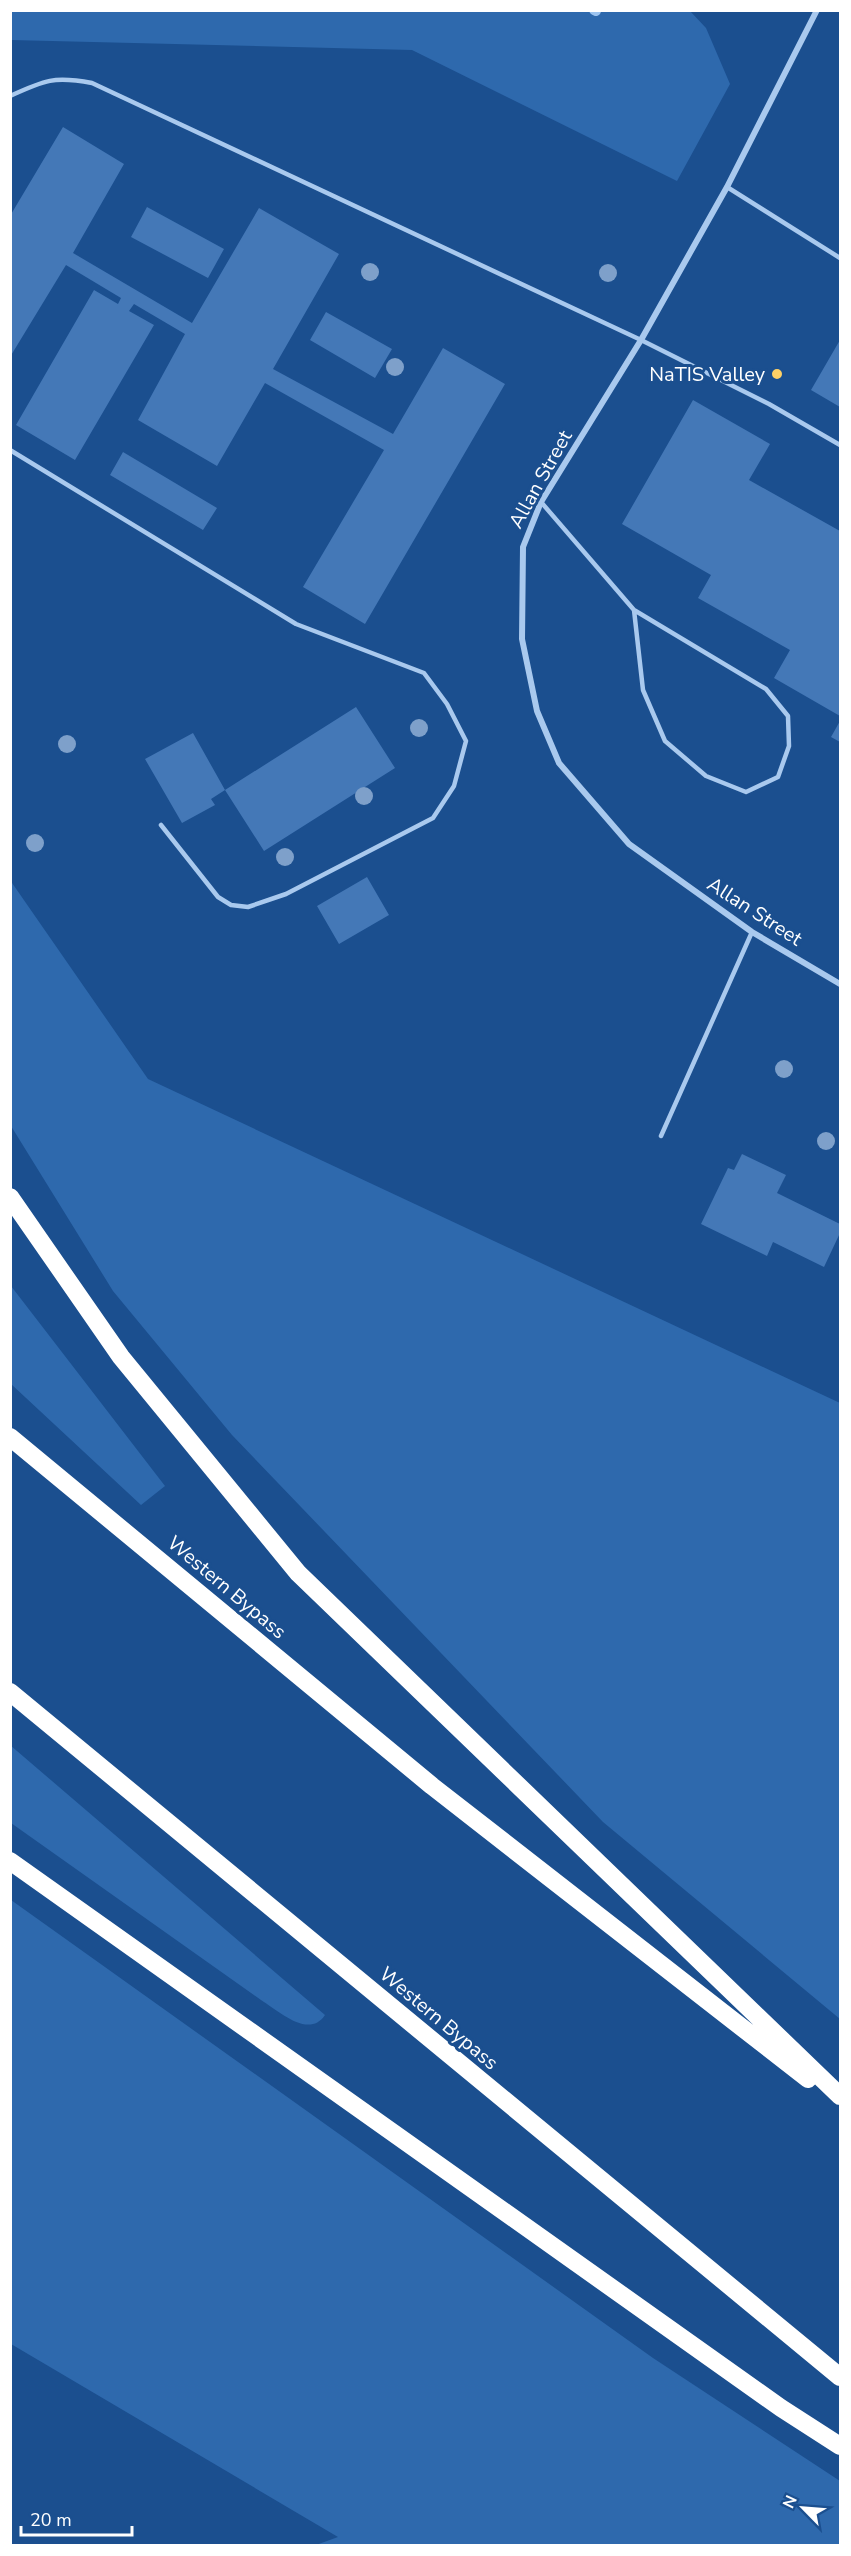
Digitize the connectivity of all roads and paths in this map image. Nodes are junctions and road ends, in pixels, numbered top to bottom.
1 (817, 10) edge
2 (10, 96) edge
3 (727, 187) junction
4 (840, 258) edge
5 (640, 340) junction
6 (840, 445) edge
7 (10, 450) edge
8 (541, 502) junction
9 (634, 610) junction
10 (161, 825) dead end
11 (752, 932) junction
12 (840, 984) edge
13 (661, 1136) dead end
14 (10, 1197) edge
15 (10, 1437) edge
16 (10, 1692) edge
17 (10, 1861) edge
18 (840, 2096) edge
19 (840, 2104) edge
20 (840, 2377) edge
21 (840, 2446) edge

1 - 3 street, Allan Street
2 - 5 lane
3 - 4 lane
3 - 5 street, Allan Street
5 - 6 lane
5 - 8 street, Allan Street
7 - 10 lane
8 - 9 lane
8 - 11 street, Allan Street
9 - 9 lane
11 - 12 street, Allan Street
11 - 13 lane
14 - 18 highway
15 - 19 highway, Western Bypass
16 - 20 highway, Western Bypass
17 - 21 highway

